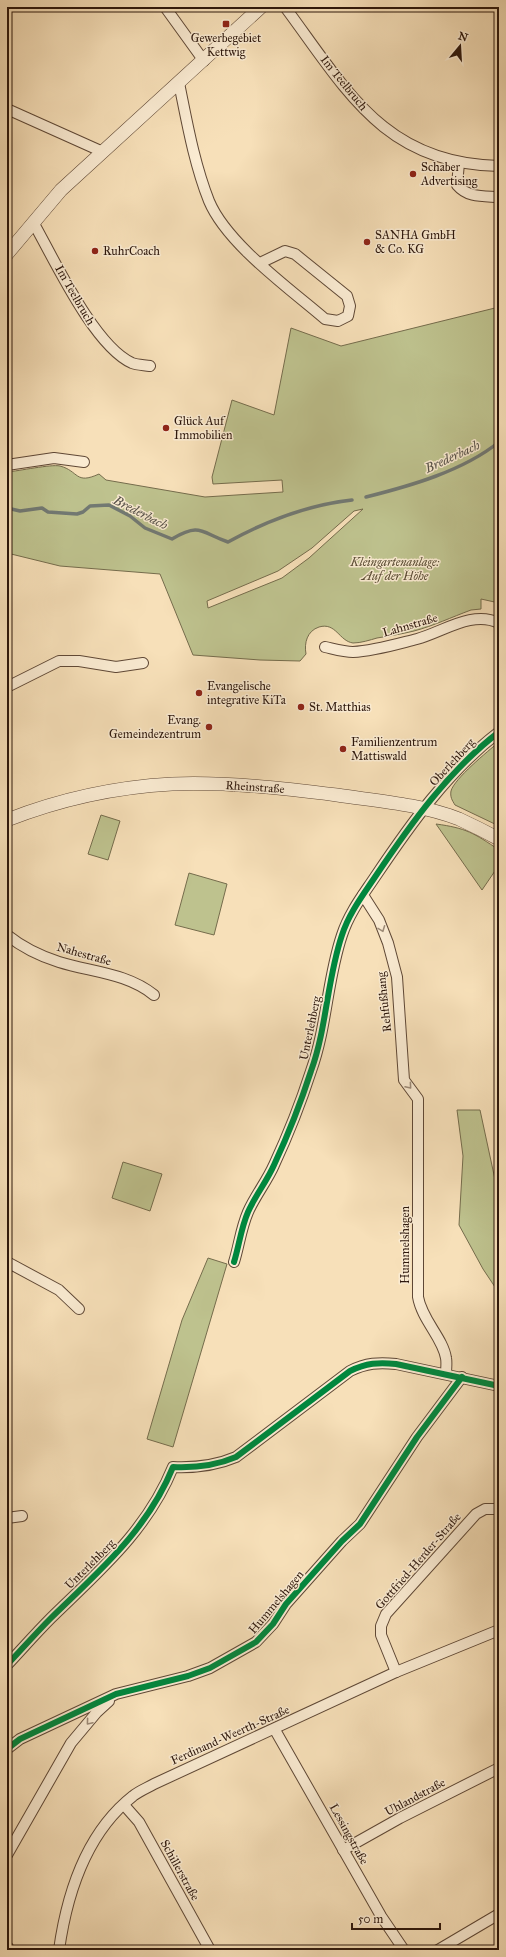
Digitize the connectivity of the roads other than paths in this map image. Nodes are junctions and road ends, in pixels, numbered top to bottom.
1 (165, 7) edge
2 (261, 7) edge
3 (286, 7) edge
4 (204, 61) junction
5 (179, 83) junction
6 (7, 109) edge
7 (103, 152) junction
8 (459, 163) junction
9 (499, 166) edge
10 (499, 197) edge
11 (33, 222) junction
12 (7, 254) edge
13 (260, 264) junction
14 (150, 366) dead end
15 (84, 462) dead end
16 (7, 465) edge
17 (499, 623) edge
18 (325, 647) dead end
19 (143, 663) dead end
20 (7, 687) edge
21 (499, 732) edge
22 (424, 809) junction
23 (7, 820) edge
24 (499, 839) edge
25 (363, 895) junction
26 (7, 935) edge
27 (154, 995) dead end
28 (418, 1109) joint
29 (7, 1262) edge
30 (234, 1262) dead end
31 (79, 1310) dead end
32 (446, 1374) junction
33 (462, 1377) junction
34 (499, 1386) edge
35 (499, 1509) edge
36 (22, 1516) dead end
37 (7, 1518) edge
38 (499, 1630) edge
39 (7, 1665) edge
40 (396, 1672) junction
41 (116, 1694) junction
42 (275, 1730) junction
43 (7, 1749) edge
44 (499, 1768) edge
45 (124, 1805) junction
46 (343, 1850) junction
47 (7, 1855) edge
48 (499, 1914) edge
49 (7, 1946) edge
50 (10, 1950) edge
51 (59, 1950) edge
52 (210, 1950) edge
53 (404, 1950) edge
54 (438, 1950) edge

1 - 4 street
2 - 4 street
3 - 8 street, Im Teelbruch
4 - 5 street
5 - 7 street
5 - 13 street
6 - 7 street
7 - 11 street
8 - 9 street, Im Teelbruch
8 - 10 street
11 - 12 street
11 - 14 street, Im Teelbruch
13 - 13 street
15 - 16 street
17 - 18 street, Lahnstraße
19 - 20 street
21 - 22 street, Oberlehberg
22 - 23 street, Rheinstraße
22 - 24 street, Rheinstraße
22 - 25 street, Unterlehberg
25 -> 28 street, Rehfußhang
25 - 30 street, Unterlehberg
26 - 27 street, Nahestraße
28 - 32 street, Hummelshagen
29 - 31 street
32 - 33 street
32 - 39 street, Unterlehberg
33 - 34 street
33 - 41 street, Hummelshagen
35 - 40 street, Gottfried-Herder-Straße
36 - 37 street
38 - 40 street, Ferdinand-Weerth-Straße
40 - 42 street, Ferdinand-Weerth-Straße
41 - 43 street, Hummelshagen
41 -> 47 street
42 - 45 street, Ferdinand-Weerth-Straße
42 - 46 street, Lessingstraße
44 - 46 street, Uhlandstraße
45 - 51 street, Ferdinand-Weerth-Straße
45 - 52 street, Schillerstraße
46 - 53 street, Lessingstraße
48 - 54 street
49 - 50 street

